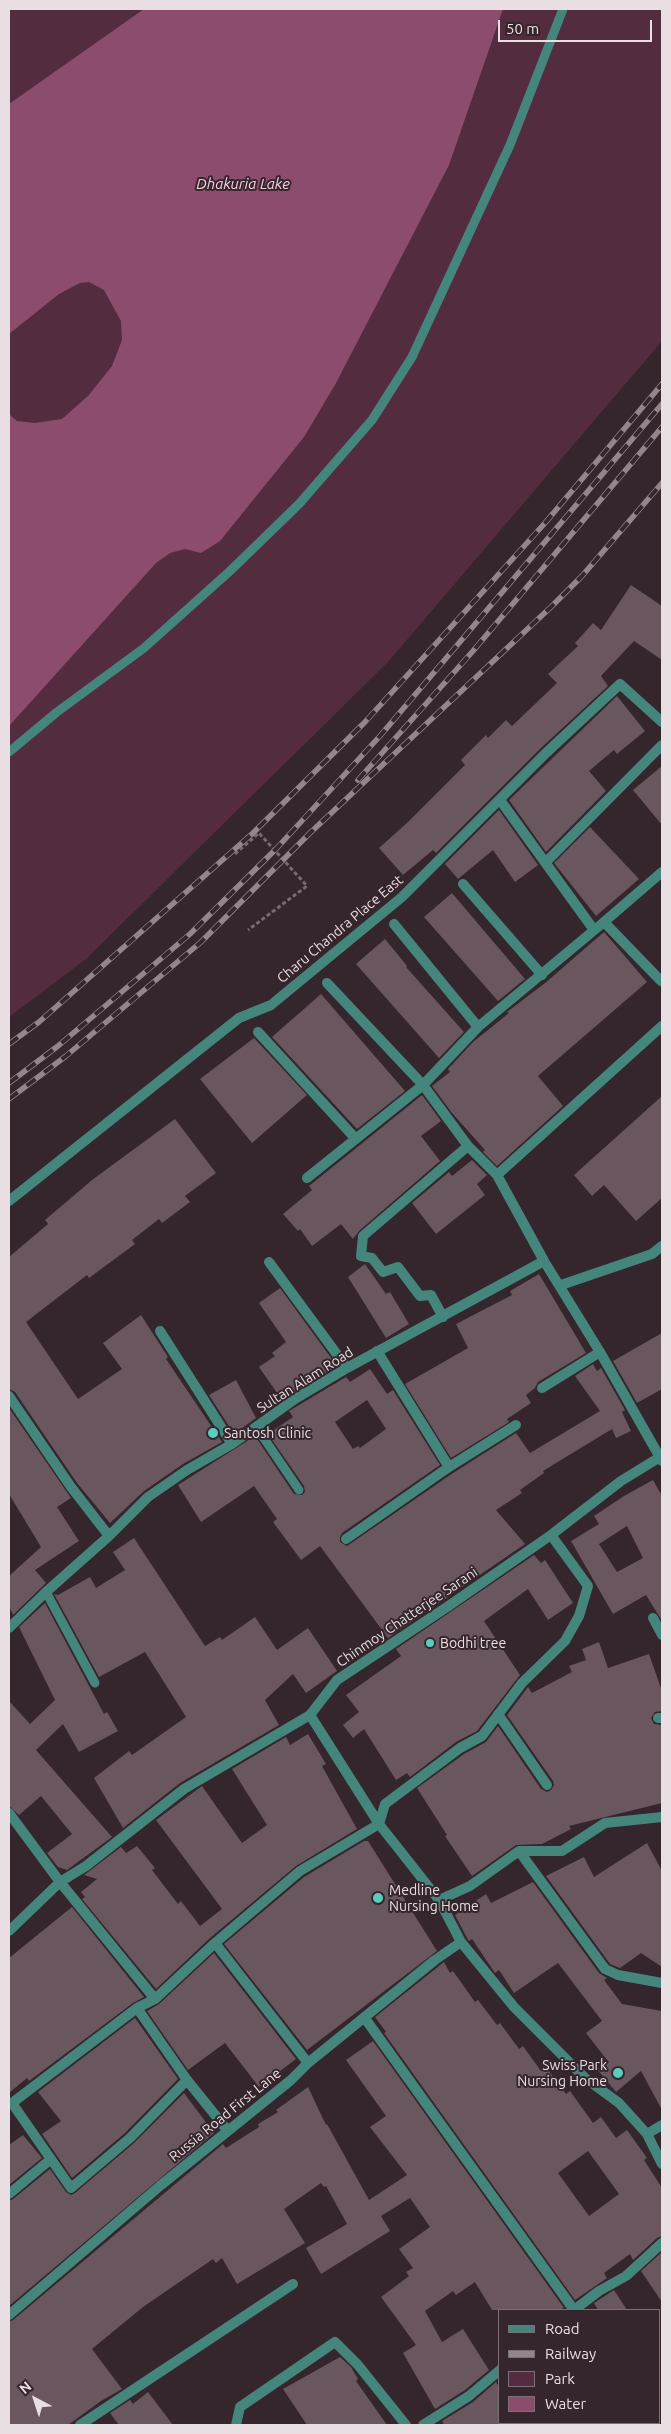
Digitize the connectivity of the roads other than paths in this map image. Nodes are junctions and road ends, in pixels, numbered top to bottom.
1 (563, 9) edge
2 (662, 722) edge
3 (662, 745) edge
4 (9, 752) edge
5 (500, 800) junction
6 (546, 862) junction
7 (662, 872) edge
8 (463, 884) dead end
9 (604, 922) junction
10 (394, 924) dead end
11 (594, 930) junction
12 (542, 975) junction
13 (661, 982) dead end
14 (327, 983) dead end
15 (662, 1026) edge
16 (478, 1027) junction
17 (258, 1032) dead end
18 (423, 1085) junction
19 (355, 1138) junction
20 (468, 1146) junction
21 (497, 1175) junction
22 (307, 1178) dead end
23 (9, 1201) edge
24 (662, 1246) edge
25 (544, 1260) junction
26 (270, 1262) dead end
27 (561, 1284) junction
28 (443, 1317) junction
29 (160, 1331) dead end
30 (378, 1351) junction
31 (600, 1352) junction
32 (347, 1368) junction
33 (542, 1388) dead end
34 (9, 1396) edge
35 (516, 1425) dead end
36 (258, 1426) junction
37 (232, 1444) junction
38 (661, 1459) edge
39 (449, 1468) junction
40 (299, 1490) dead end
41 (551, 1535) junction
42 (109, 1536) junction
43 (346, 1540) dead end
44 (46, 1592) junction
45 (653, 1618) dead end
46 (9, 1628) edge
47 (662, 1635) edge
48 (95, 1683) dead end
49 (498, 1714) junction
50 (310, 1715) junction
51 (548, 1785) dead end
52 (9, 1813) edge
53 (662, 1817) edge
54 (379, 1824) junction
55 (519, 1851) junction
56 (60, 1882) junction
57 (439, 1900) junction
58 (9, 1931) edge
59 (461, 1942) junction
60 (215, 1943) junction
61 (662, 1983) edge
62 (155, 1999) junction
63 (136, 2008) junction
64 (364, 2017) junction
65 (308, 2063) junction
66 (187, 2080) junction
67 (662, 2125) edge
68 (228, 2131) junction
69 (648, 2134) junction
70 (51, 2160) junction
71 (662, 2164) edge
72 (9, 2194) edge
73 (662, 2243) edge
74 (293, 2284) dead end
75 (573, 2309) edge
76 (575, 2309) edge
77 (9, 2314) edge
78 (498, 2372) edge
79 (80, 2425) edge
80 (236, 2425) edge
81 (406, 2425) edge
82 (423, 2425) edge

1 - 4 lane
2 - 5 street, Charu Chandra Place East
3 - 6 street
5 - 6 street
5 - 23 street, Charu Chandra Place East
6 - 11 street
7 - 9 street
8 - 12 street
9 - 11 street
9 - 13 street
10 - 16 street
11 - 12 street
12 - 16 street
14 - 18 street
15 - 21 street
16 - 18 street
17 - 19 street
18 - 19 street
18 - 20 street
19 - 22 street
20 - 21 street
20 - 28 street
21 - 25 street
24 - 27 street
25 - 27 street
25 - 28 street, Sultan Alam Road
26 - 32 street
27 - 31 street
28 - 30 street, Sultan Alam Road
29 - 37 street
30 - 32 street, Sultan Alam Road
30 - 39 street
31 - 33 street
31 - 38 street
32 - 36 street, Sultan Alam Road
34 - 42 street
35 - 39 street
36 - 37 street, Sultan Alam Road
36 - 40 lane
37 - 42 street, Sultan Alam Road
38 - 41 street, Chinmoy Chatterjee Sarani
39 - 43 street
41 - 49 street
41 - 50 street, Chinmoy Chatterjee Sarani
42 - 44 street, Sultan Alam Road
44 - 46 street, Sultan Alam Road
44 - 48 lane
45 - 47 street
49 - 51 street
49 - 54 street
50 - 54 street
50 - 56 street, Chinmoy Chatterjee Sarani
52 - 56 street
53 - 55 street
54 - 57 street
54 - 60 street
55 - 57 street
55 - 61 street
56 - 58 street, Chinmoy Chatterjee Sarani
56 - 62 street
57 - 59 street
59 - 64 street, Russia Road First Lane
59 - 69 street
60 - 62 street
60 - 65 street
62 - 63 street
63 - 66 street
63 - 70 street
64 - 65 street, Russia Road First Lane
64 - 75 street
65 - 68 street, Russia Road First Lane
66 - 68 street
66 - 70 street
67 - 69 street
68 - 77 street, Russia Road First Lane
69 - 71 street
70 - 72 street
73 - 76 street
74 - 79 street
78 - 82 street
80 - 81 street

